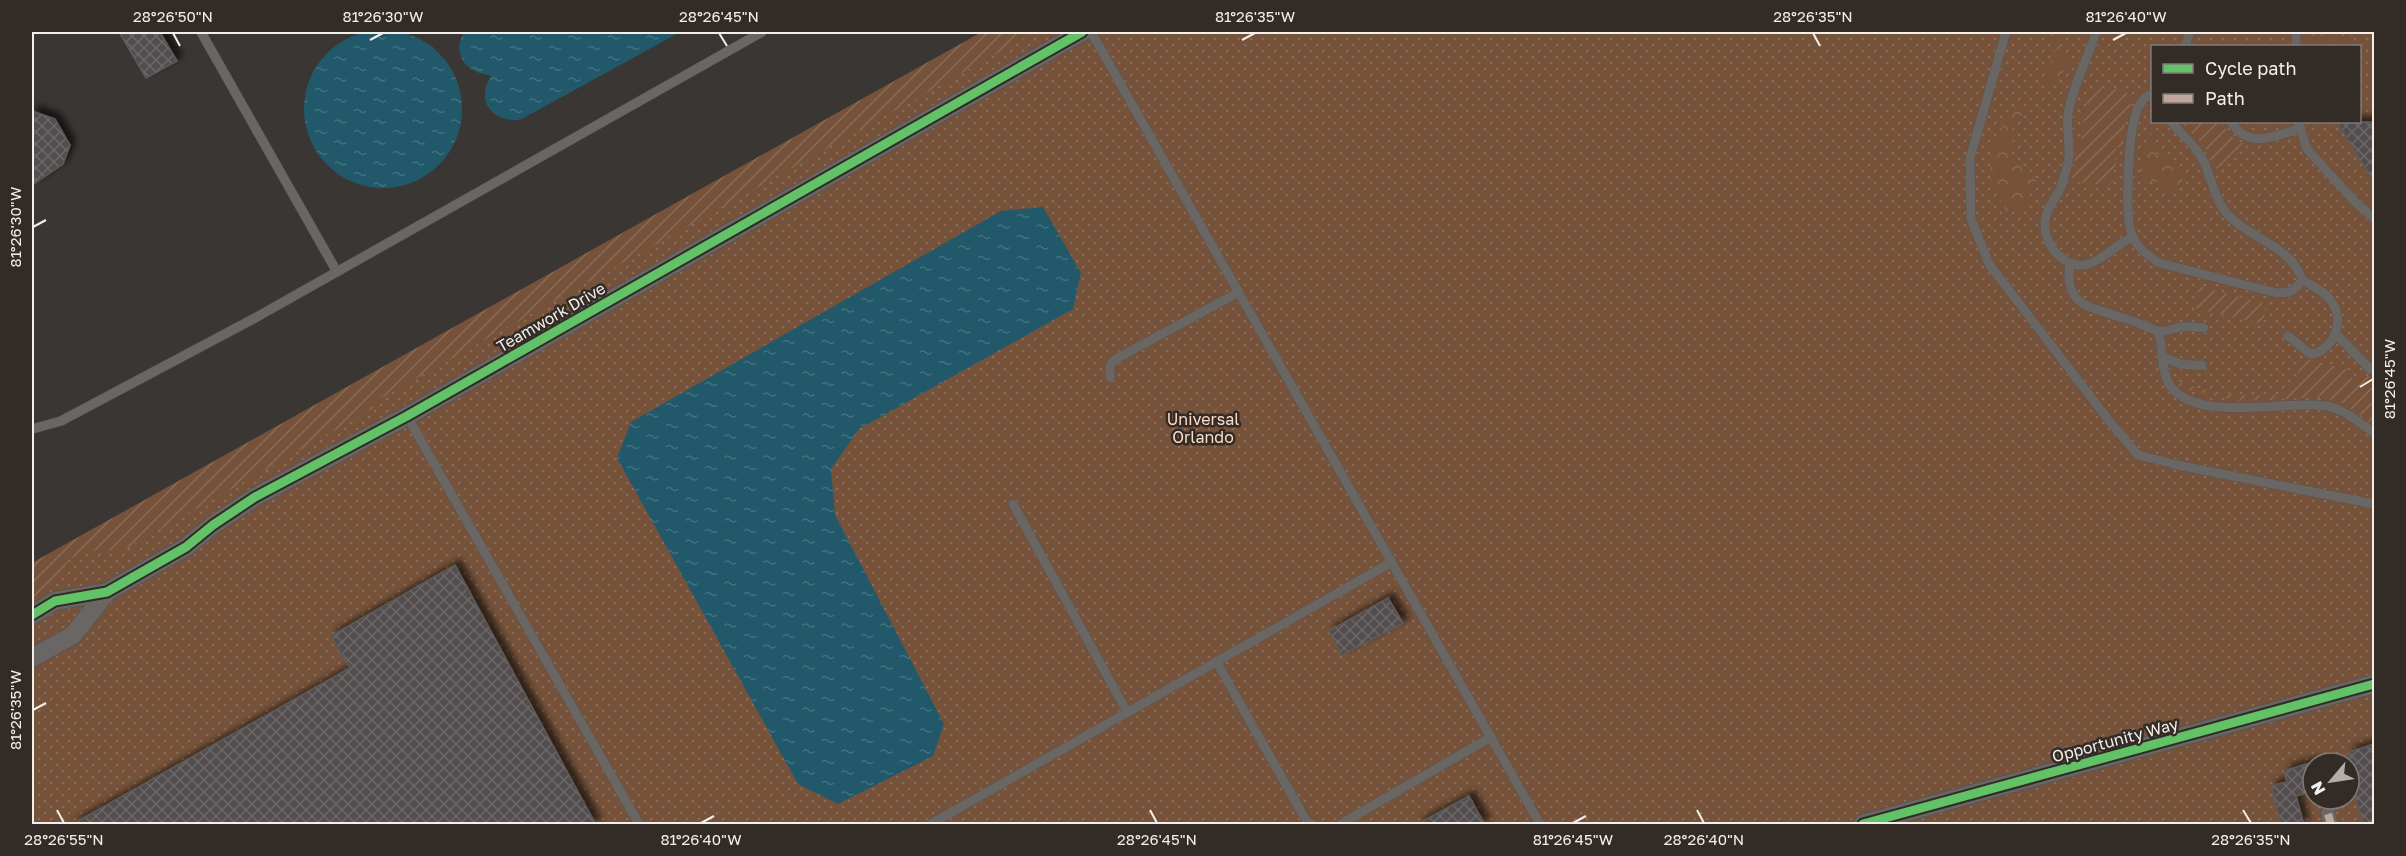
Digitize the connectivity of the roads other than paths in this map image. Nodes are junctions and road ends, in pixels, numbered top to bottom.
1 (201, 32) edge
2 (762, 32) edge
3 (1082, 32) edge
4 (1091, 32) edge
5 (2006, 32) edge
6 (2096, 32) edge
7 (2151, 96) edge
8 (2172, 123) edge
9 (2232, 123) edge
10 (2300, 125) edge
11 (2374, 218) edge
12 (2132, 237) junction
13 (2070, 264) junction
14 (337, 272) junction
15 (2302, 280) junction
16 (1239, 292) junction
17 (2204, 328) dead end
18 (2158, 331) junction
19 (2336, 334) junction
20 (2288, 336) dead end
21 (2164, 357) junction
22 (2202, 365) dead end
23 (2370, 369) dead end
24 (1110, 377) dead end
25 (406, 416) junction
26 (32, 429) edge
27 (2374, 433) edge
28 (1012, 504) dead end
29 (2374, 504) edge
30 (1392, 562) junction
31 (107, 592) junction
32 (32, 615) edge
33 (32, 658) edge
34 (1216, 661) junction
35 (2374, 684) edge
36 (1127, 712) junction
37 (1491, 737) junction
38 (639, 825) edge
39 (931, 825) edge
40 (1312, 825) edge
41 (1341, 825) edge
42 (1540, 825) edge
43 (1863, 825) edge

1 - 14 lane
2 - 14 lane
3 - 25 street, Teamwork Drive
4 - 16 lane
5 - 29 lane
6 - 13 lane
7 - 12 lane
8 - 15 lane
9 - 10 lane
10 - 11 lane
12 - 13 lane
12 - 15 lane
13 - 18 lane
14 - 26 lane
15 - 19 lane
16 - 24 lane
16 - 30 lane
17 - 18 lane
18 - 21 lane
19 - 20 lane
19 - 23 lane
21 - 22 lane
21 - 27 lane
25 - 31 street, Teamwork Drive
25 - 38 lane
28 - 36 lane
30 - 34 lane
30 - 37 lane
31 - 32 street, Teamwork Drive
31 - 33 street, Teamwork Drive
34 - 36 lane
34 - 40 lane
35 - 43 street, Opportunity Way
36 - 39 lane
37 - 41 lane
37 - 42 lane

